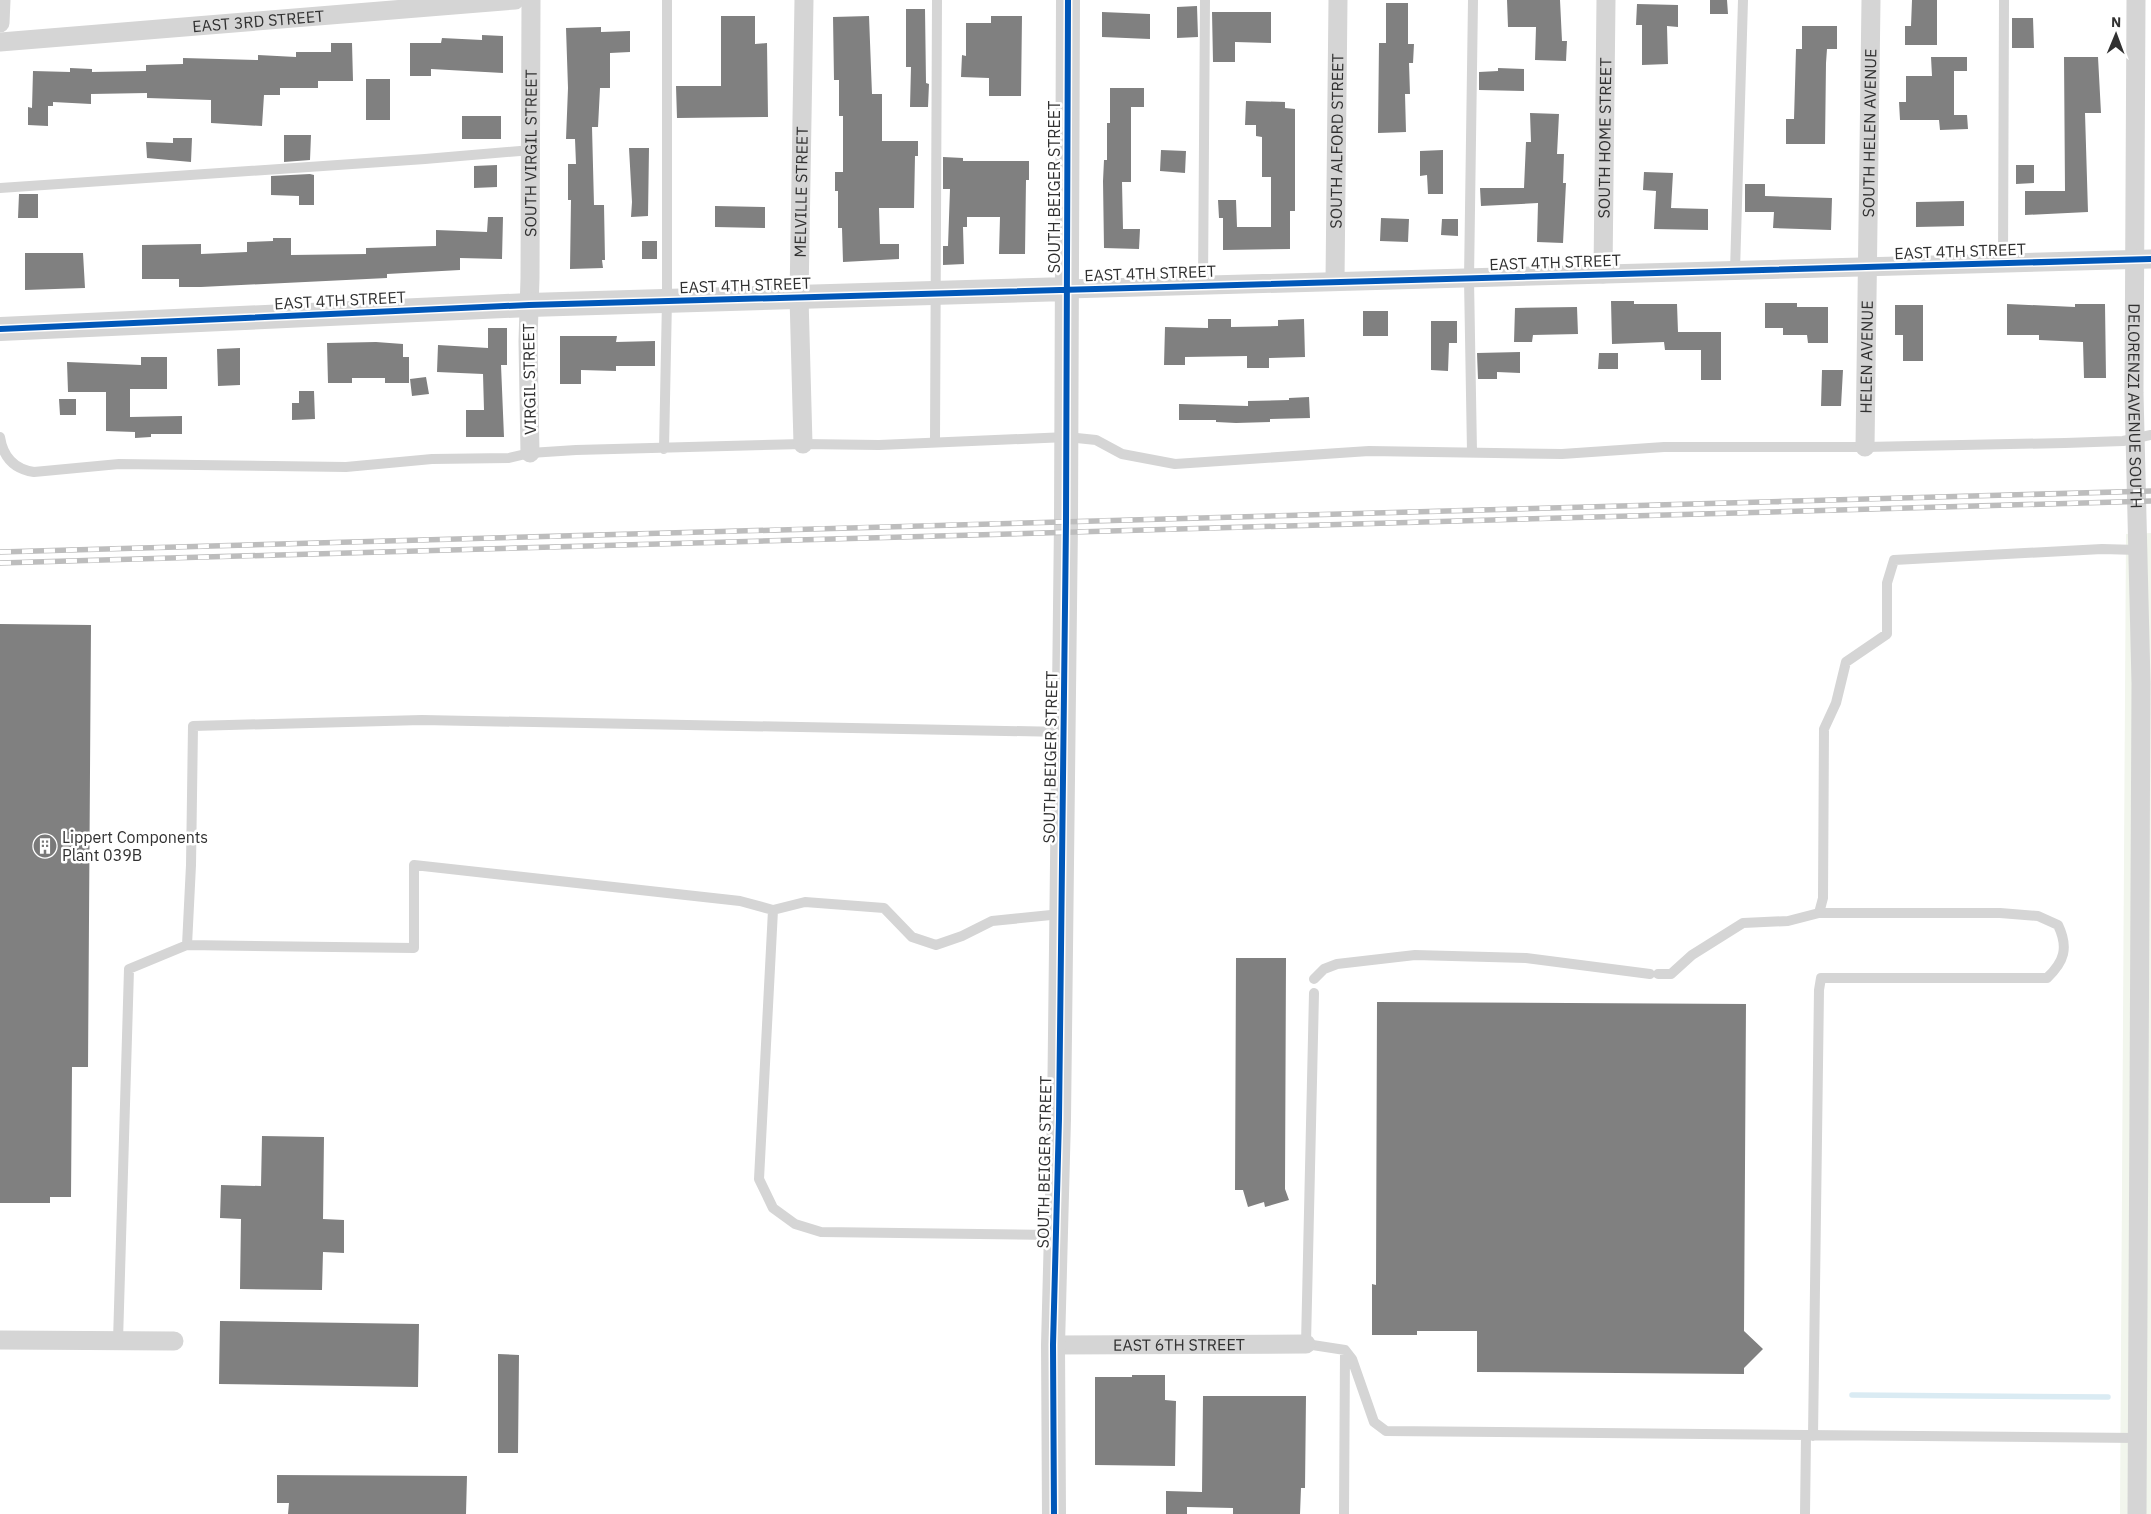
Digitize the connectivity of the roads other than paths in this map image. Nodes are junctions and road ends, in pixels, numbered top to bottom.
1 (1, 0) edge
2 (515, 0) edge
3 (532, 0) edge
4 (667, 0) edge
5 (804, 0) edge
6 (936, 0) edge
7 (1068, 0) edge
8 (1205, 0) edge
9 (1338, 0) edge
10 (1473, 0) edge
11 (1606, 0) edge
12 (1742, 0) edge
13 (1870, 0) edge
14 (2004, 0) edge
15 (2136, 0) edge
16 (471, 2) edge
17 (0, 23) edge
18 (0, 42) edge
19 (532, 150) junction
20 (0, 188) edge
21 (2143, 259) edge
22 (2003, 264) junction
23 (1868, 268) junction
24 (1736, 271) junction
25 (1604, 274) junction
26 (1469, 279) junction
27 (1336, 281) junction
28 (1203, 285) junction
29 (1067, 289) junction
30 (936, 293) junction
31 (800, 297) junction
32 (667, 300) junction
33 (529, 305) junction
34 (0, 330) edge
35 (1067, 436) junction
36 (0, 437) edge
37 (2143, 437) edge
38 (935, 442) junction
39 (803, 444) junction
40 (1864, 447) junction
41 (664, 449) junction
42 (1472, 452) junction
43 (530, 453) junction
44 (2138, 550) junction
45 (1064, 732) junction
46 (773, 910) junction
47 (1819, 913) junction
48 (1062, 914) junction
49 (187, 945) junction
50 (1314, 979) dead end
51 (1314, 993) dead end
52 (2145, 1003) edge
53 (2145, 1225) edge
54 (1056, 1235) junction
55 (0, 1340) edge
56 (118, 1341) junction
57 (174, 1341) dead end
58 (1306, 1344) junction
59 (1053, 1345) junction
60 (1346, 1350) junction
61 (1810, 1436) junction
62 (2138, 1438) junction
63 (1054, 1514) edge
64 (1344, 1514) edge
65 (1805, 1514) edge
66 (2136, 1514) edge

1 - 17 street
2 - 16 street, EAST 3RD STREET
3 - 19 street, SOUTH VIRGIL STREET
4 - 32 lane
5 - 31 street, MELVILLE STREET
6 - 30 lane
7 - 29 street, SOUTH BEIGER STREET
8 - 28 lane
9 - 27 street, SOUTH ALFORD STREET
10 - 26 lane
11 - 25 street, SOUTH HOME STREET
12 - 24 lane
13 - 23 street, SOUTH HELEN AVENUE
14 - 22 lane
15 - 21 street, DELORENZI AVENUE SOUTH
16 - 18 street, EAST 3RD STREET
19 - 20 lane
19 - 33 street, SOUTH VIRGIL STREET
21 - 22 street, EAST 4TH STREET
21 - 37 street, DELORENZI AVENUE SOUTH
22 - 23 street, EAST 4TH STREET
23 - 24 street, EAST 4TH STREET
23 - 40 street, HELEN AVENUE
24 - 25 street, EAST 4TH STREET
25 - 26 street, EAST 4TH STREET
26 - 27 street, EAST 4TH STREET
26 - 42 lane
27 - 28 street, EAST 4TH STREET
28 - 29 street, EAST 4TH STREET
29 - 30 street, EAST 4TH STREET
29 - 35 street, SOUTH BEIGER STREET
30 - 31 street, EAST 4TH STREET
30 - 38 lane
31 - 32 street, EAST 4TH STREET
31 - 39 street, MELVILLE STREET
32 - 33 street, EAST 4TH STREET
32 - 41 lane
33 - 34 street, EAST 4TH STREET
33 - 43 street, VIRGIL STREET
35 - 38 lane
35 - 42 lane
35 - 45 street, SOUTH BEIGER STREET
36 - 43 lane
37 - 40 lane
37 - 44 street, DELORENZI AVENUE SOUTH
38 - 39 lane
39 - 41 lane
40 - 42 lane
41 - 43 lane
44 - 47 lane
44 - 52 street, DELORENZI AVENUE SOUTH
45 - 48 street, SOUTH BEIGER STREET
45 - 49 lane
46 - 48 lane
46 - 49 lane
46 - 54 lane
47 - 50 lane
47 - 61 lane
48 - 54 street, SOUTH BEIGER STREET
49 - 56 lane
51 - 58 lane
52 - 53 street, DELORENZI AVENUE SOUTH
53 - 62 street, DELORENZI AVENUE SOUTH
54 - 59 street, SOUTH BEIGER STREET
55 - 56 street
56 - 57 street
58 - 59 street, EAST 6TH STREET
58 - 60 lane
59 - 63 street, SOUTH BEIGER STREET
60 - 61 lane
60 - 64 lane
61 - 62 lane
61 - 65 lane
62 - 66 street

